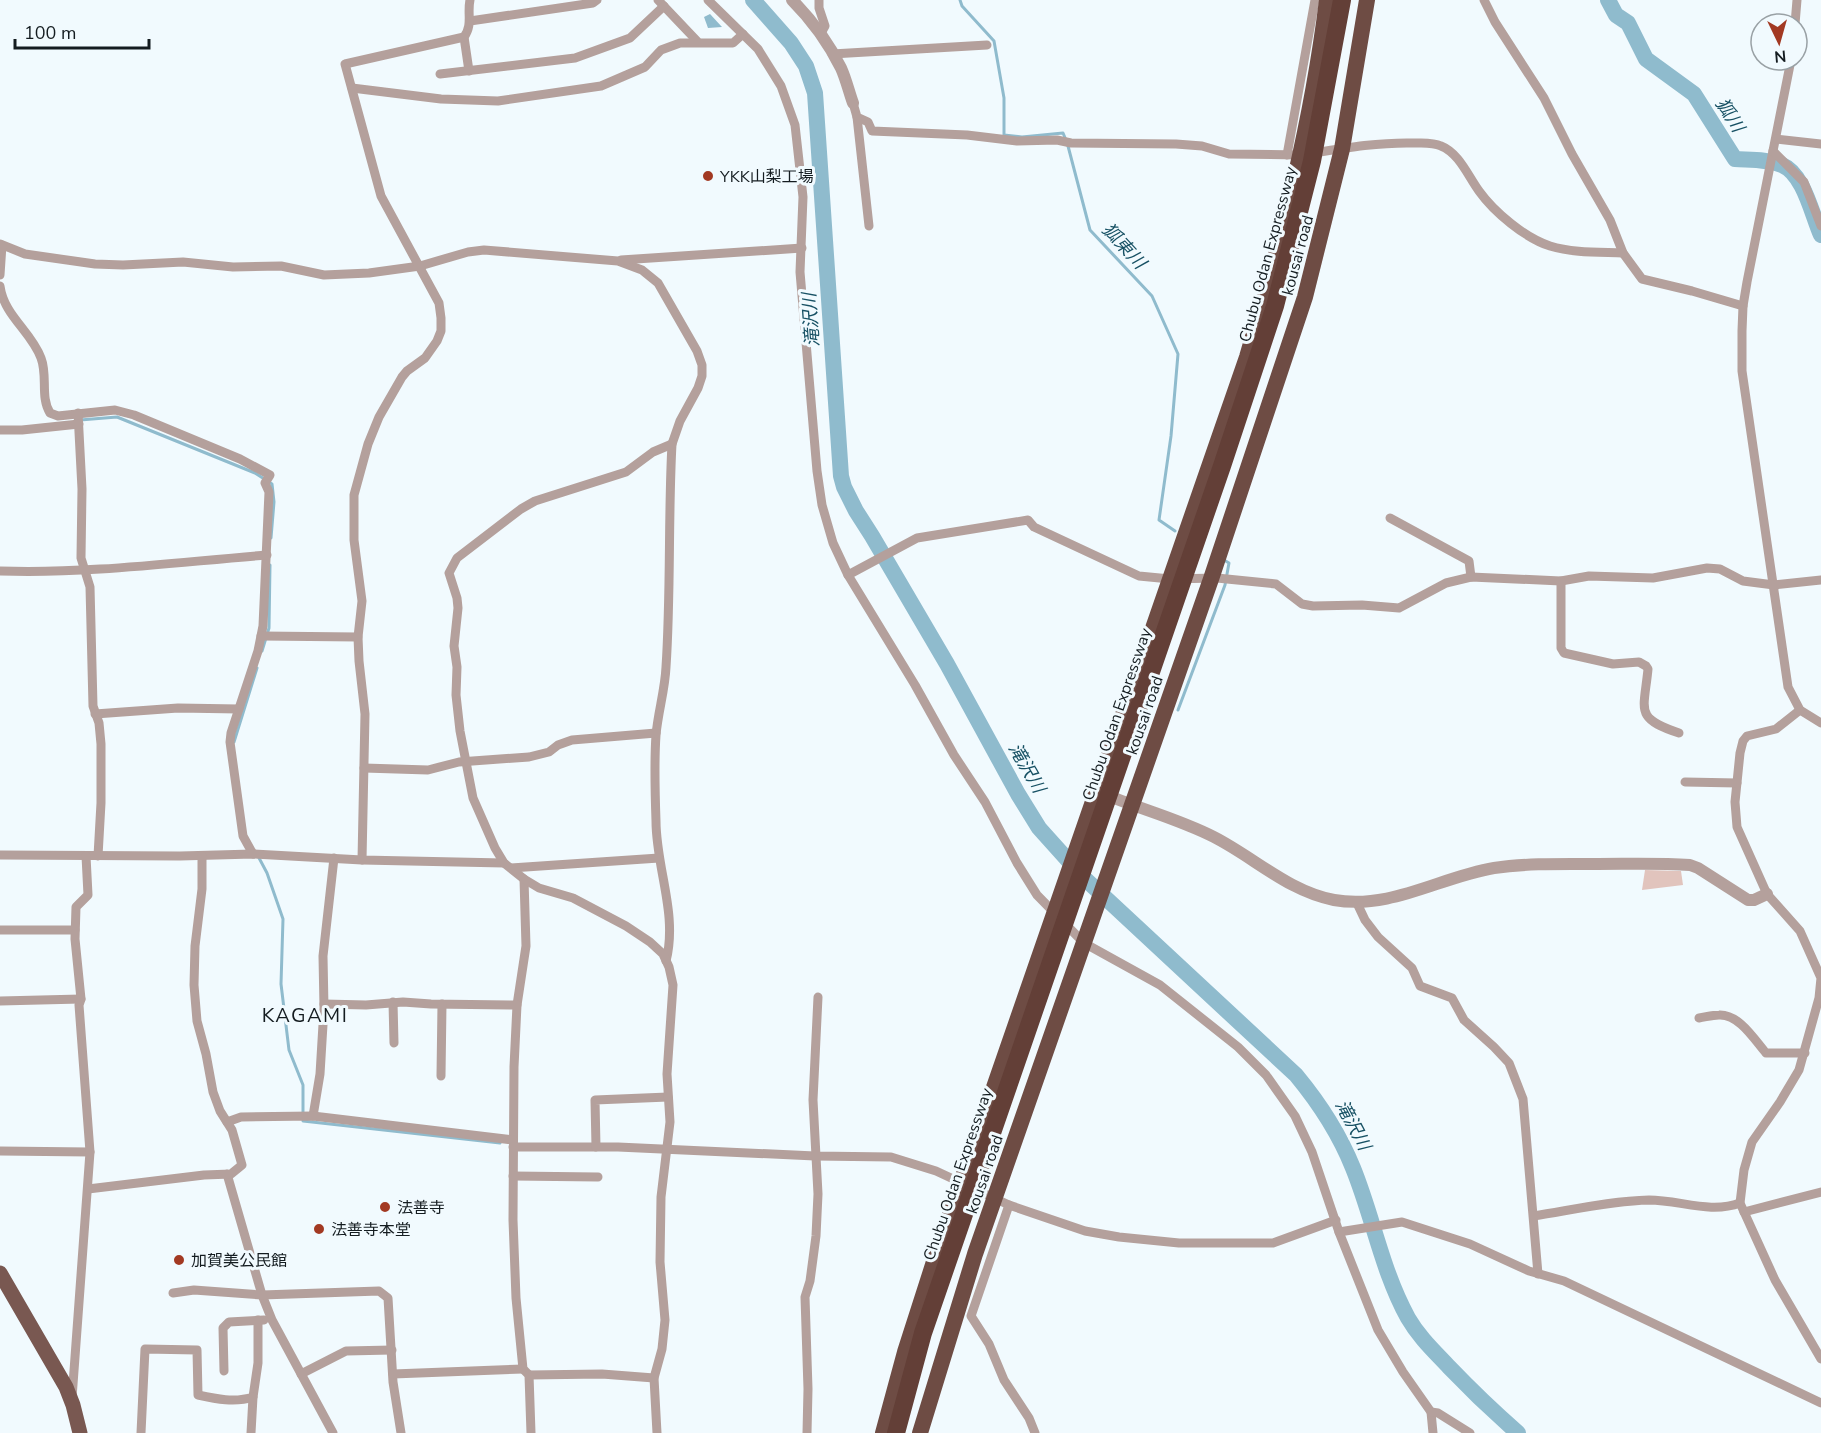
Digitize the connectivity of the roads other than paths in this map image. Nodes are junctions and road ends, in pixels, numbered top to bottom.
1 (470, 0) edge
2 (597, 0) edge
3 (708, 0) edge
4 (792, 0) edge
5 (819, 0) edge
6 (1315, 0) edge
7 (1327, 0) edge
8 (1342, 0) edge
9 (1367, 0) edge
10 (1484, 0) edge
11 (661, 3) edge
12 (541, 5) edge
13 (470, 21) junction
14 (743, 34) junction
15 (820, 34) junction
16 (464, 37) junction
17 (697, 41) junction
18 (987, 45) dead end
19 (832, 54) junction
20 (469, 71) junction
21 (1789, 72) edge
22 (440, 74) dead end
23 (352, 88) junction
24 (853, 103) joint
25 (857, 117) junction
26 (1776, 139) junction
27 (1821, 144) edge
28 (1342, 149) junction
29 (1773, 152) junction
30 (1294, 155) junction
31 (869, 226) dead end
32 (1821, 226) edge
33 (1, 245) edge
34 (802, 248) junction
35 (1623, 253) junction
36 (618, 261) junction
37 (420, 266) junction
38 (0, 275) edge
39 (0, 286) edge
40 (1743, 306) junction
41 (78, 419) junction
42 (0, 430) edge
43 (672, 444) junction
44 (1390, 518) dead end
45 (267, 555) junction
46 (84, 569) junction
47 (0, 571) edge
48 (848, 575) junction
49 (1471, 577) junction
50 (1214, 578) junction
51 (1170, 579) junction
52 (1821, 580) edge
53 (1561, 581) junction
54 (1774, 585) junction
55 (265, 636) junction
56 (358, 637) junction
57 (238, 709) junction
58 (1800, 710) junction
59 (95, 714) junction
60 (1821, 723) edge
61 (656, 733) junction
62 (1679, 733) dead end
63 (466, 762) junction
64 (364, 768) junction
65 (1685, 782) dead end
66 (1737, 783) junction
67 (1096, 791) junction
68 (1132, 806) junction
69 (256, 854) junction
70 (0, 855) edge
71 (98, 855) junction
72 (86, 856) junction
73 (202, 856) junction
74 (334, 858) junction
75 (659, 858) junction
76 (362, 860) junction
77 (508, 866) junction
78 (524, 879) junction
79 (1767, 894) junction
80 (1356, 901) junction
81 (1054, 914) junction
82 (0, 930) edge
83 (75, 930) junction
84 (1084, 943) junction
85 (666, 961) junction
86 (1821, 978) edge
87 (818, 997) dead end
88 (81, 999) junction
89 (0, 1001) edge
90 (393, 1002) junction
91 (324, 1004) junction
92 (442, 1004) junction
93 (518, 1005) junction
94 (1699, 1018) dead end
95 (394, 1043) dead end
96 (1805, 1053) junction
97 (441, 1076) dead end
98 (669, 1097) junction
99 (306, 1116) junction
100 (227, 1122) junction
101 (513, 1144) junction
102 (596, 1147) junction
103 (668, 1149) junction
104 (0, 1151) edge
105 (90, 1152) junction
106 (815, 1156) junction
107 (227, 1174) junction
108 (513, 1176) junction
109 (598, 1177) dead end
110 (960, 1182) junction
111 (88, 1189) junction
112 (1821, 1192) edge
113 (1002, 1201) junction
114 (1742, 1208) junction
115 (1534, 1216) junction
116 (1336, 1220) junction
117 (1341, 1232) junction
118 (0, 1273) edge
119 (1538, 1274) junction
120 (172, 1293) dead end
121 (262, 1295) junction
122 (258, 1320) junction
123 (272, 1320) junction
124 (392, 1350) junction
125 (1821, 1359) edge
126 (224, 1371) dead end
127 (526, 1372) junction
128 (301, 1374) junction
129 (393, 1374) junction
130 (654, 1378) junction
131 (253, 1397) junction
132 (71, 1400) junction
133 (1821, 1402) edge
134 (1431, 1412) junction
135 (918, 1430) edge
136 (80, 1433) edge
137 (141, 1433) edge
138 (251, 1433) edge
139 (333, 1433) edge
140 (401, 1433) edge
141 (531, 1433) edge
142 (657, 1433) edge
143 (807, 1433) edge
144 (883, 1433) edge
145 (896, 1433) edge
146 (1035, 1433) edge
147 (1433, 1433) edge
148 (1470, 1433) edge

1 - 13 street
2 - 12 street
3 - 14 street
4 - 15 street
5 - 15 street
6 - 30 street
7 - 30 highway, kousai road
8 - 145 highway, Chubu Odan Expressway, bridge
9 - 28 highway, kousai road
10 - 35 street
11 - 17 street
11 - 20 street
12 - 13 street
13 - 16 street
14 - 17 street
14 - 34 street
15 - 19 street
16 - 20 street
16 - 23 street
17 - 23 street
18 - 19 street
19 - 24 street
20 - 22 street
21 - 26 street
23 - 37 street
24 - 25 street
25 - 30 street
25 - 31 street
26 - 27 street
26 - 29 street
28 - 30 street
28 - 35 street
28 - 50 highway, kousai road
29 - 32 street
29 - 40 street
30 - 51 highway, kousai road
33 - 37 street
33 - 38 street
34 - 36 street
34 - 48 street
35 - 40 street
36 - 37 street
36 - 43 street
37 - 56 street
39 - 41 street
40 - 54 street
41 - 42 street
41 - 45 street
41 - 46 street
43 - 61 street
43 - 63 street
44 - 49 street
45 - 46 street
45 - 55 street
46 - 47 street
46 - 59 street
48 - 51 street
48 - 81 street
49 - 50 street
49 - 53 street
50 - 51 street
50 - 68 highway, kousai road
51 - 67 highway, kousai road
52 - 54 street
53 - 54 street
53 - 62 street
54 - 58 street
55 - 56 street
55 - 57 street
56 - 64 street
57 - 59 street
57 - 69 street
58 - 60 street
58 - 66 street
59 - 71 street
61 - 63 street
61 - 75 street
63 - 64 street
63 - 77 street
64 - 76 street
65 - 66 street
66 - 79 street
67 - 68 street
67 - 81 highway, kousai road
68 - 80 street
68 - 84 highway, kousai road
69 - 73 street
69 - 74 street
70 - 72 street
71 - 72 street
71 - 73 street
72 - 83 street
73 - 100 street
74 - 76 street
74 - 91 street
75 - 77 street
75 - 85 street
76 - 77 street
77 - 78 street
78 - 85 street
78 - 93 street
79 - 80 street
79 - 86 street
80 - 115 street
81 - 84 street
81 - 110 highway, kousai road
82 - 83 street
83 - 88 street
84 - 113 highway, kousai road
84 - 116 street
85 - 98 street
86 - 96 street
87 - 106 street
88 - 89 street
88 - 105 street
90 - 91 street
90 - 92 street
90 - 95 street
91 - 99 street
92 - 93 street
92 - 97 street
93 - 101 street
94 - 96 street
96 - 114 street
98 - 102 street
98 - 103 street
99 - 100 street
99 - 101 street
100 - 107 street
101 - 102 street
101 - 108 street
102 - 103 street
103 - 106 street
103 - 130 street
104 - 105 street
105 - 111 street
106 - 110 street
106 - 143 street
107 - 111 street
107 - 121 street
108 - 109 street
108 - 127 street
110 - 113 street
110 - 144 highway, kousai road
111 - 132 street
112 - 114 street
113 - 116 street
113 - 135 highway, kousai road
113 - 146 street
114 - 115 street
114 - 125 street
115 - 119 street
116 - 117 street
117 - 119 street
117 - 134 street
118 - 132 main road
119 - 133 street
120 - 121 street
121 - 123 street
121 - 124 street
122 - 123 street
122 - 126 street
122 - 131 street
123 - 128 street
124 - 128 street
124 - 129 street
127 - 129 street
127 - 130 street
127 - 141 street
128 - 139 street
129 - 140 street
130 - 142 street
131 - 137 street
131 - 138 street
132 - 136 main road
134 - 147 street
134 - 148 street

